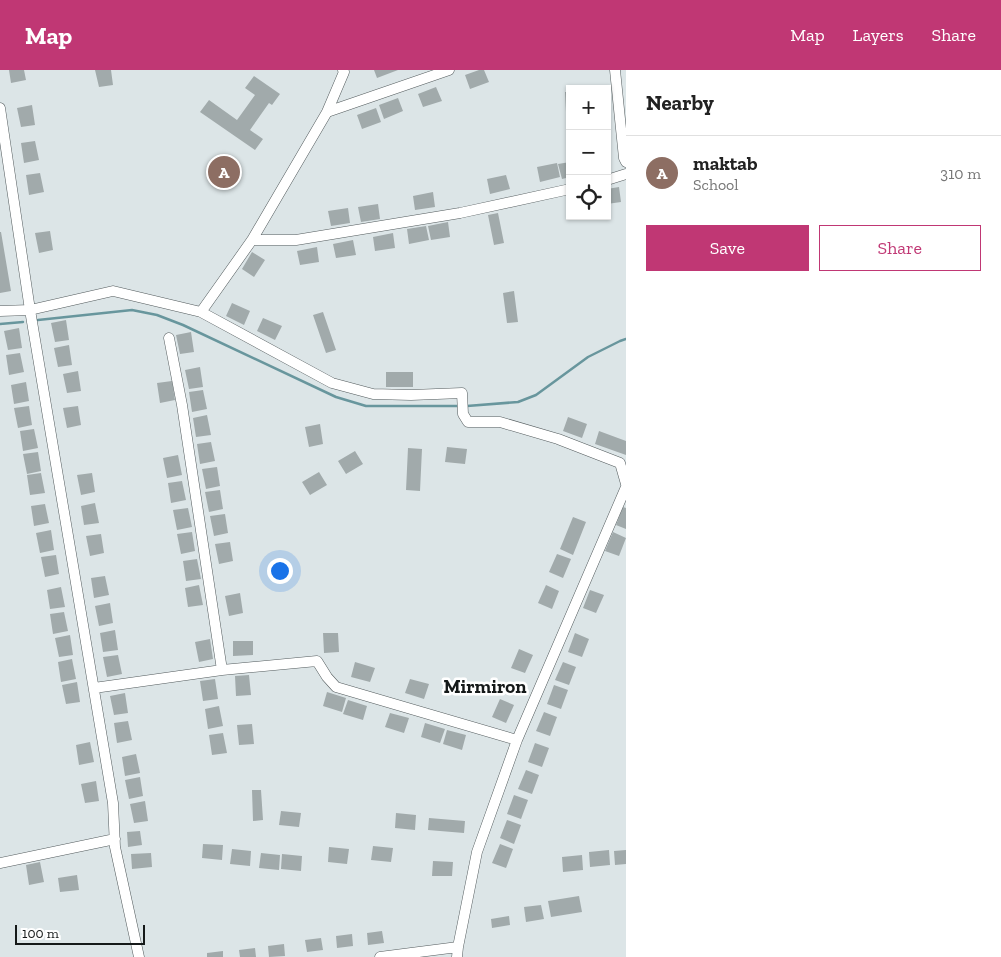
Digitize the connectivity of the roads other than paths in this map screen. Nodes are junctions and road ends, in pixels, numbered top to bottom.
1 (343, 70) edge
2 (449, 70) edge
3 (615, 70) edge
4 (0, 108) edge
5 (327, 112) junction
6 (623, 116) edge
7 (626, 162) edge
8 (626, 174) edge
9 (611, 179) edge
10 (566, 190) edge
11 (252, 240) junction
12 (30, 310) junction
13 (0, 311) edge
14 (201, 312) junction
15 (168, 338) dead end
16 (626, 485) edge
17 (222, 670) junction
18 (94, 688) junction
19 (517, 740) junction
20 (115, 839) junction
21 (0, 863) edge
22 (457, 952) edge
23 (139, 957) edge
24 (380, 957) edge

1 - 5 street
2 - 5 street
3 - 6 street
4 - 12 street
5 - 11 street
6 - 7 street
8 - 9 street
10 - 11 street
11 - 14 street
12 - 13 street
12 - 14 street
12 - 18 street
14 - 16 street
15 - 17 street
16 - 19 street
17 - 18 street
17 - 19 street
18 - 20 street
19 - 22 street
20 - 21 street
20 - 23 street
22 - 24 street

